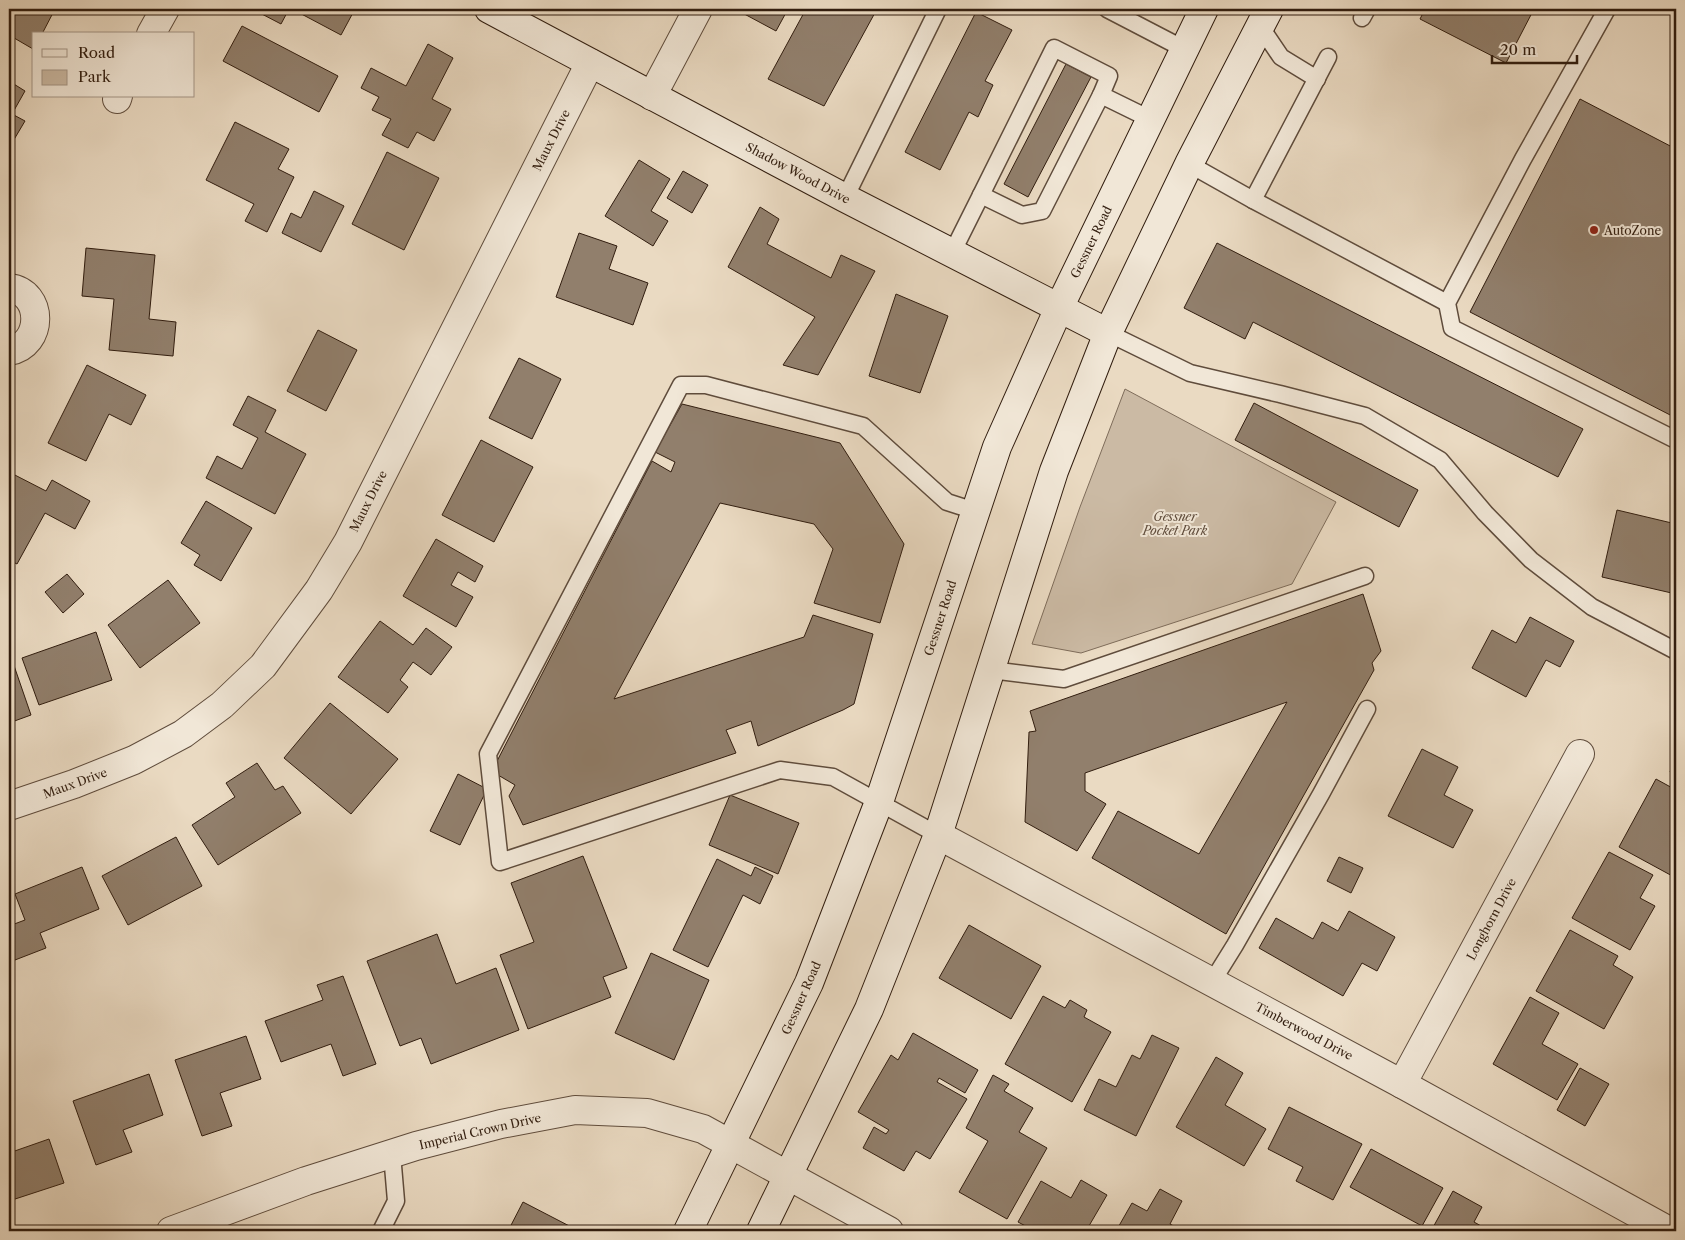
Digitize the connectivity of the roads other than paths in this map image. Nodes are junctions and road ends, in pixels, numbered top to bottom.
1 (165, 9) edge
2 (489, 9) edge
3 (698, 9) edge
4 (938, 9) edge
5 (1107, 9) edge
6 (1204, 9) edge
7 (1607, 9) edge
8 (1264, 17) edge
9 (152, 32) edge
10 (1184, 49) junction
11 (1328, 57) dead end
12 (590, 63) junction
13 (1317, 78) junction
14 (1100, 95) junction
15 (652, 96) junction
16 (1150, 119) junction
17 (1190, 164) junction
18 (981, 195) junction
19 (846, 198) junction
20 (1253, 200) junction
21 (952, 253) junction
22 (9, 288) edge
23 (1447, 303) junction
24 (1059, 308) junction
25 (1108, 333) junction
26 (9, 352) edge
27 (1676, 440) edge
28 (975, 510) junction
29 (1365, 576) dead end
30 (1676, 651) edge
31 (991, 670) junction
32 (1367, 708) dead end
33 (1580, 754) dead end
34 (879, 802) junction
35 (9, 806) edge
36 (938, 835) junction
37 (1212, 982) junction
38 (1402, 1084) junction
39 (731, 1144) junction
40 (392, 1154) junction
41 (788, 1176) junction
42 (171, 1231) edge
43 (381, 1231) edge
44 (688, 1231) edge
45 (761, 1231) edge
46 (888, 1231) edge
47 (1670, 1231) edge

1 - 9 street
2 - 12 street, Shadow Wood Drive
3 - 15 street
4 - 19 lane
5 - 10 lane
6 - 10 street, Gessner Road
7 - 23 lane
8 - 13 lane
8 - 17 street
10 - 16 street, Gessner Road
11 - 13 lane
12 - 15 street, Shadow Wood Drive
12 - 35 street, Maux Drive
13 - 20 lane
14 - 16 lane
14 - 18 lane
14 - 18 lane
15 - 19 street, Shadow Wood Drive
16 - 24 street, Gessner Road
17 - 20 lane
17 - 25 street
18 - 21 lane
19 - 21 street, Shadow Wood Drive
20 - 23 lane
21 - 24 street, Shadow Wood Drive
22 - 26 street
23 - 27 lane
24 - 25 street, Shadow Wood Drive
24 - 28 street, Gessner Road
25 - 30 lane
25 - 31 street
28 - 34 street, Gessner Road
28 - 34 lane
29 - 31 lane
31 - 36 street
32 - 37 lane
33 - 38 street, Longhorn Drive
34 - 36 lane
34 - 39 street, Gessner Road
36 - 37 street, Timberwood Drive
36 - 41 street
37 - 38 street, Timberwood Drive
38 - 47 street, Timberwood Drive
39 - 40 street, Imperial Crown Drive
39 - 41 street, Imperial Crown Drive
39 - 44 street, Gessner Road
40 - 42 street, Imperial Crown Drive
40 - 43 lane
41 - 45 street
41 - 46 street, Imperial Crown Drive

